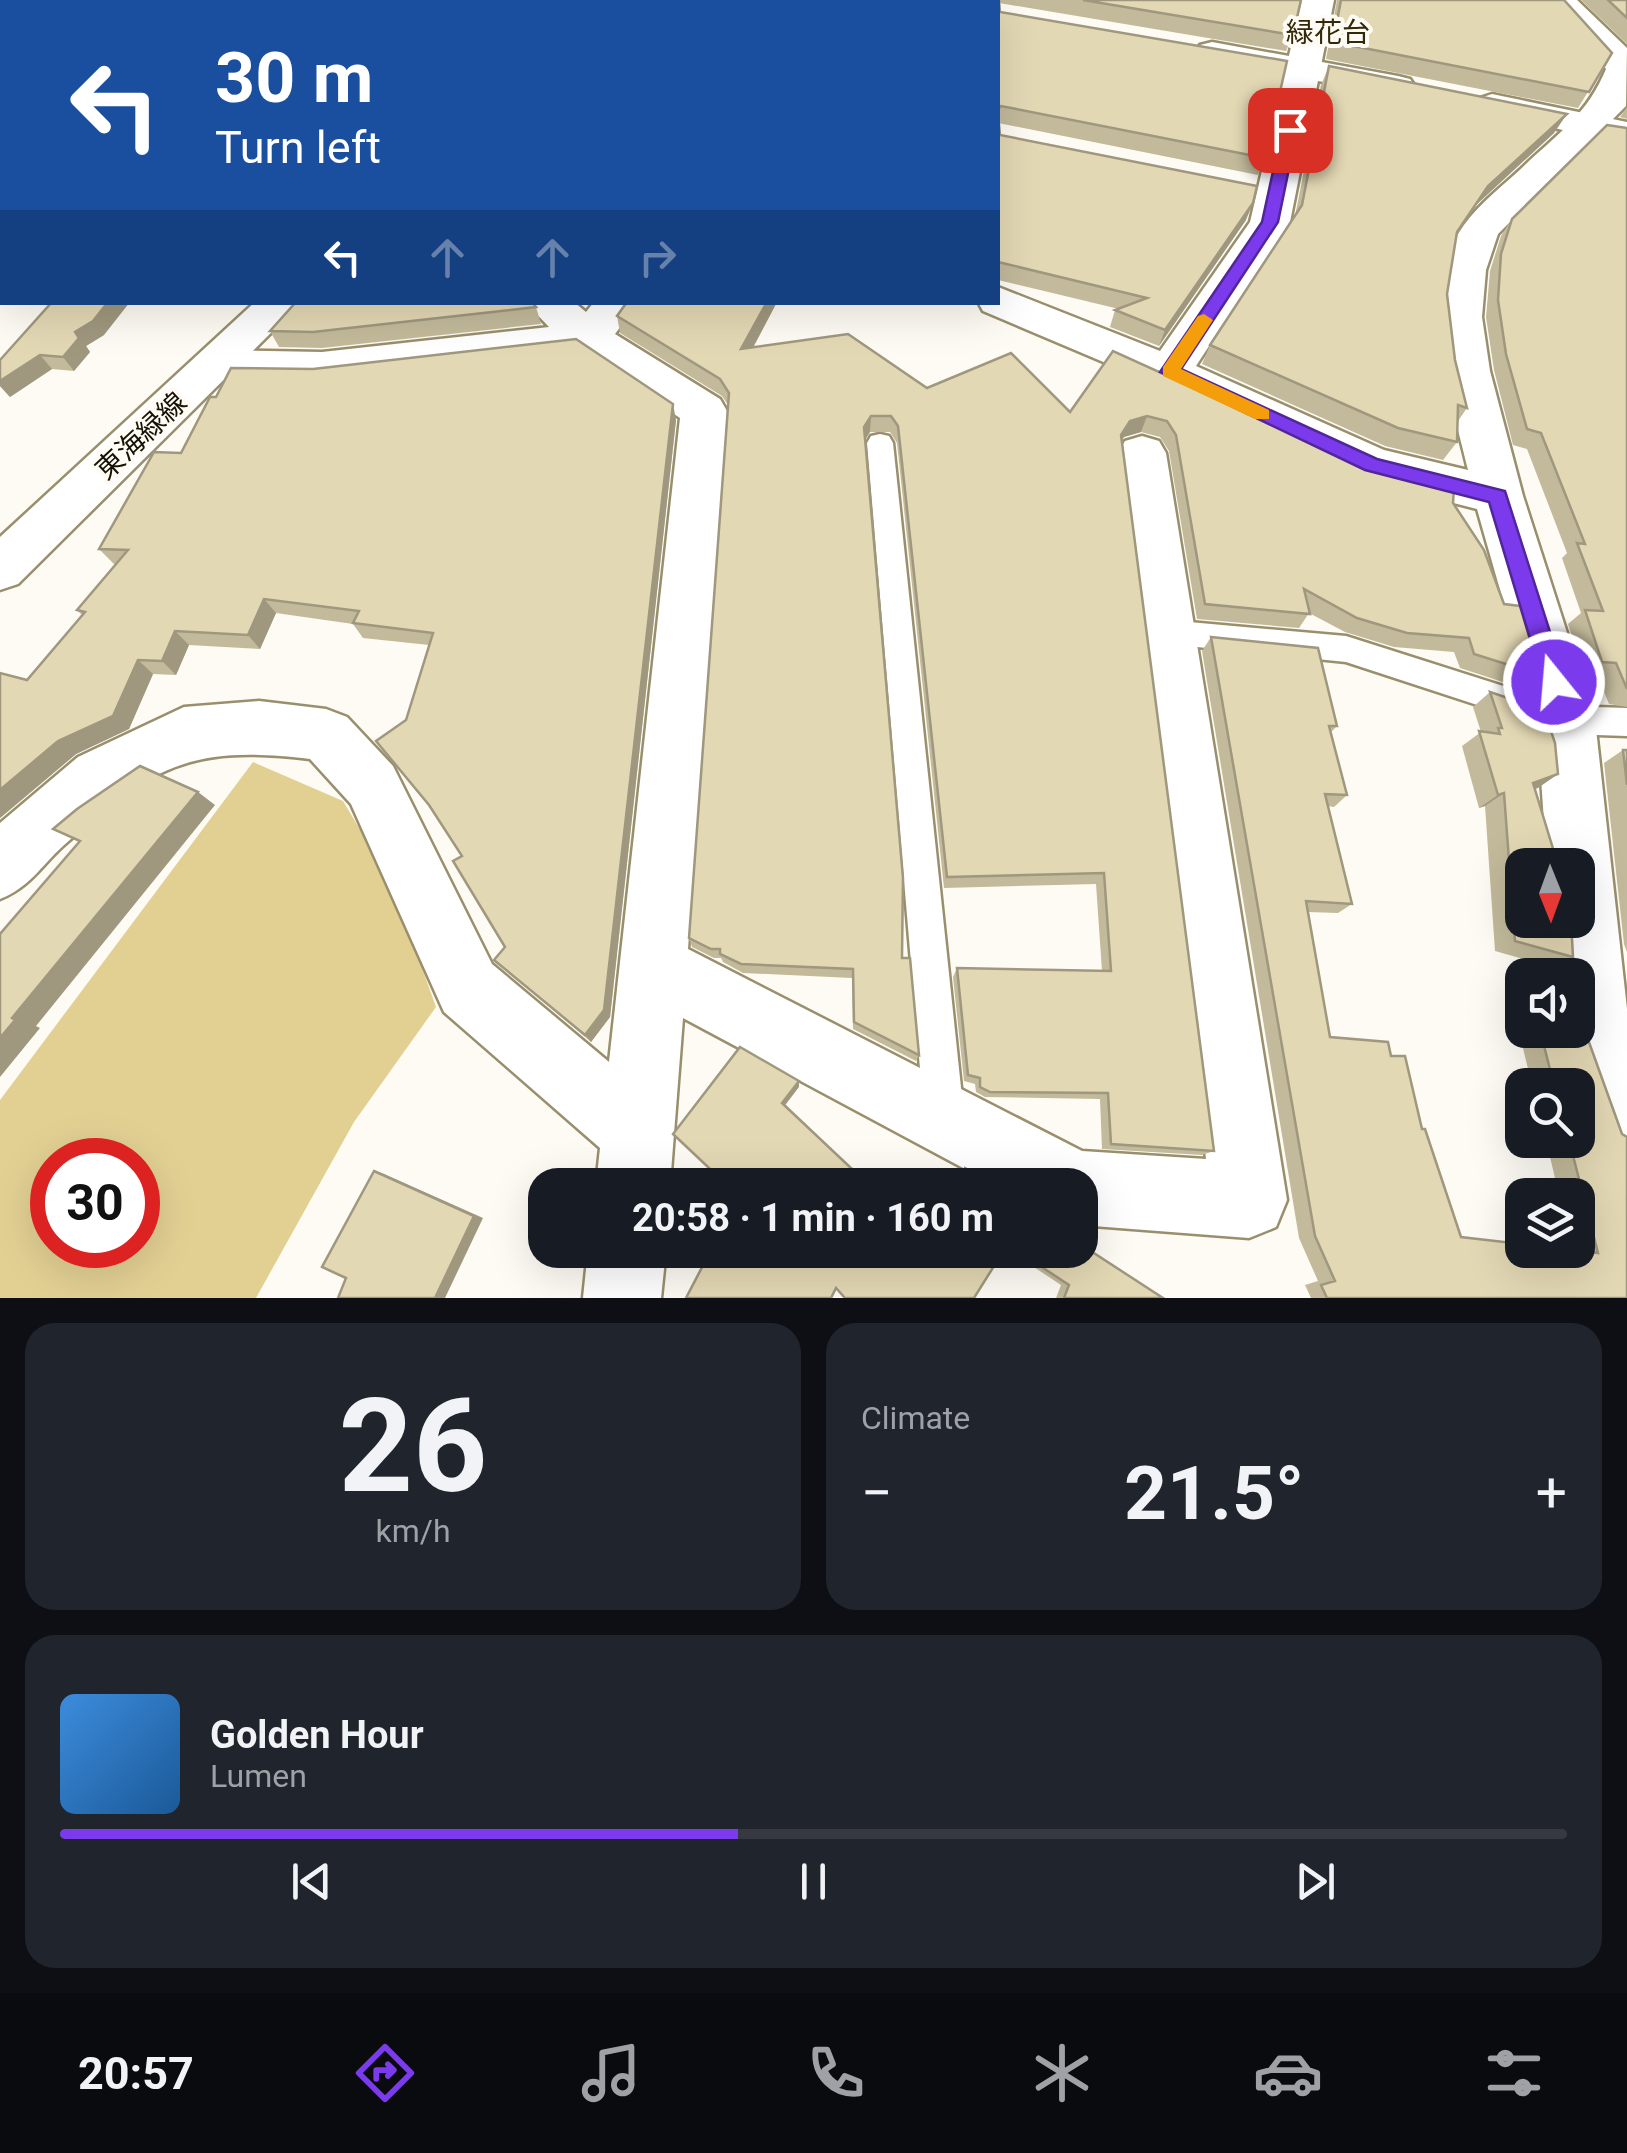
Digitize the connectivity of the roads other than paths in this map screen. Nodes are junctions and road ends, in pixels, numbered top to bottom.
1 (1318, 0) edge
2 (1559, 0) edge
3 (1189, 48) edge
4 (1304, 68) junction
5 (1608, 128) edge
6 (1000, 302) edge
7 (278, 305) edge
8 (556, 305) edge
9 (604, 320) edge
10 (217, 364) junction
11 (1170, 372) junction
12 (880, 442) edge
13 (1142, 453) dead end
14 (1498, 496) junction
15 (0, 569) edge
16 (1167, 632) junction
17 (1566, 720) junction
18 (1627, 722) edge
19 (0, 869) edge
20 (652, 966) junction
21 (1627, 1112) edge
22 (944, 1118) junction
23 (635, 1159) edge
24 (1039, 1168) edge
25 (1098, 1189) edge
26 (625, 1268) edge
27 (622, 1298) edge

1 - 4 street
2 - 5 street
3 - 4 street
4 - 5 street
4 - 11 street
5 - 14 street
6 - 11 street
7 - 10 street, 東海緑線
8 - 9 street
9 - 10 street
9 - 20 street
10 - 15 street, 東海緑線
11 - 14 street
12 - 22 lane
13 - 16 street
14 - 17 street
16 - 17 lane
16 - 25 street
17 - 18 lane
17 - 21 street
19 - 23 street
20 - 22 street
20 - 23 street
22 - 24 street
26 - 27 street

